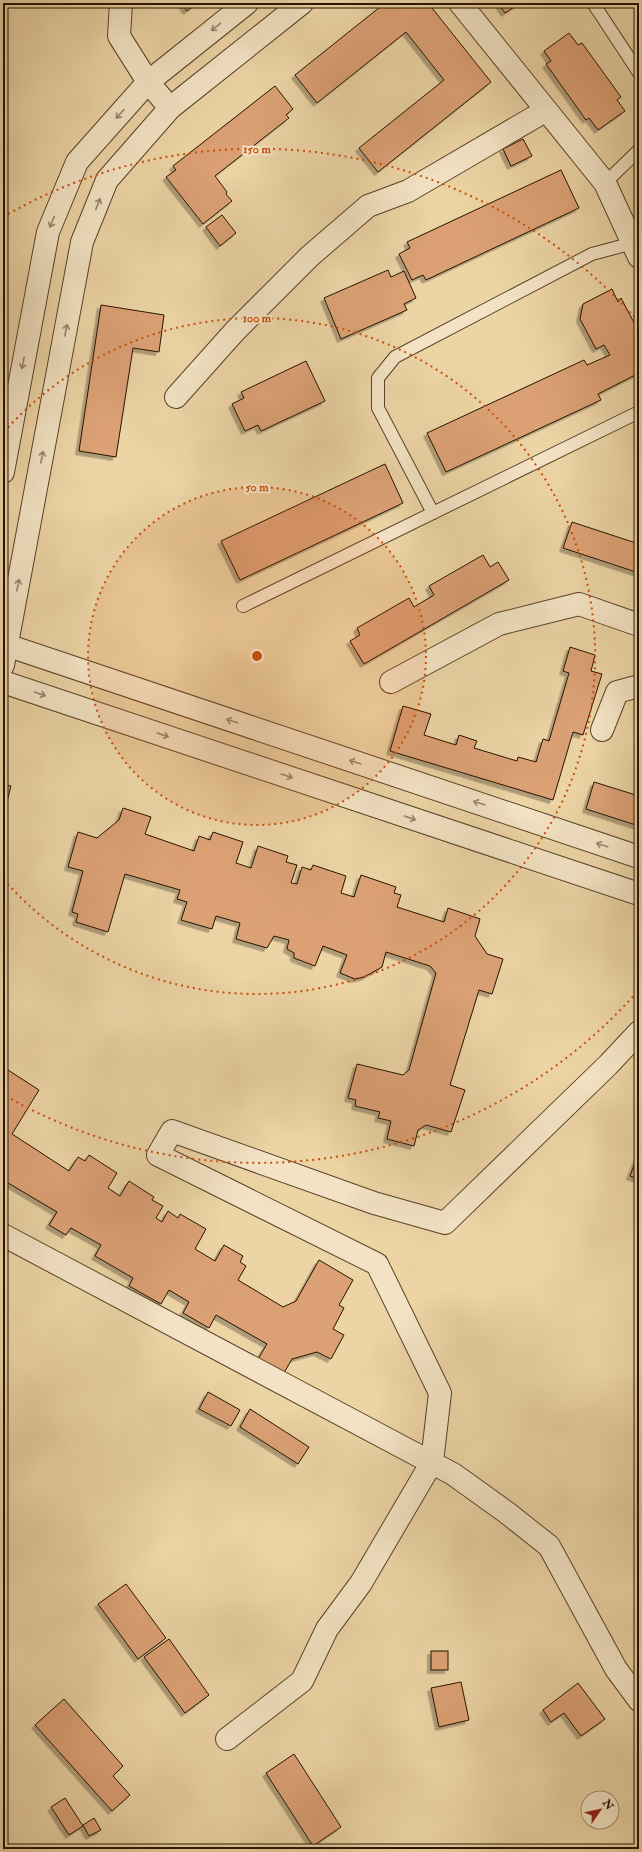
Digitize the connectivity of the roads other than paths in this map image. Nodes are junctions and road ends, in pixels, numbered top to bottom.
1 (121, 3) edge
2 (247, 3) edge
3 (302, 3) edge
4 (460, 3) edge
5 (593, 3) edge
6 (639, 73) edge
7 (148, 82) junction
8 (170, 108) junction
9 (546, 111) junction
10 (639, 150) edge
11 (605, 183) junction
12 (636, 250) edge
13 (176, 397) dead end
14 (639, 412) edge
15 (3, 472) edge
16 (433, 513) junction
17 (243, 606) dead end
18 (639, 625) edge
19 (4, 652) edge
20 (3, 682) edge
21 (391, 682) dead end
22 (639, 686) edge
23 (602, 730) dead end
24 (639, 857) edge
25 (639, 894) edge
26 (639, 1032) edge
27 (3, 1235) edge
28 (432, 1462) junction
29 (639, 1700) edge
30 (227, 1739) dead end

1 - 7 street
2 -> 7 street
3 - 8 street
4 - 9 street
5 - 6 lane
7 - 8 street
7 -> 15 street
19 -> 8 street
9 - 11 street
9 - 13 street
10 - 11 lane
11 - 12 street
12 - 16 lane
14 - 16 lane
16 - 17 lane
18 - 21 street
24 -> 19 street
20 -> 25 street
22 - 23 street
26 - 28 street
27 - 28 street
28 - 29 street
28 - 30 street

